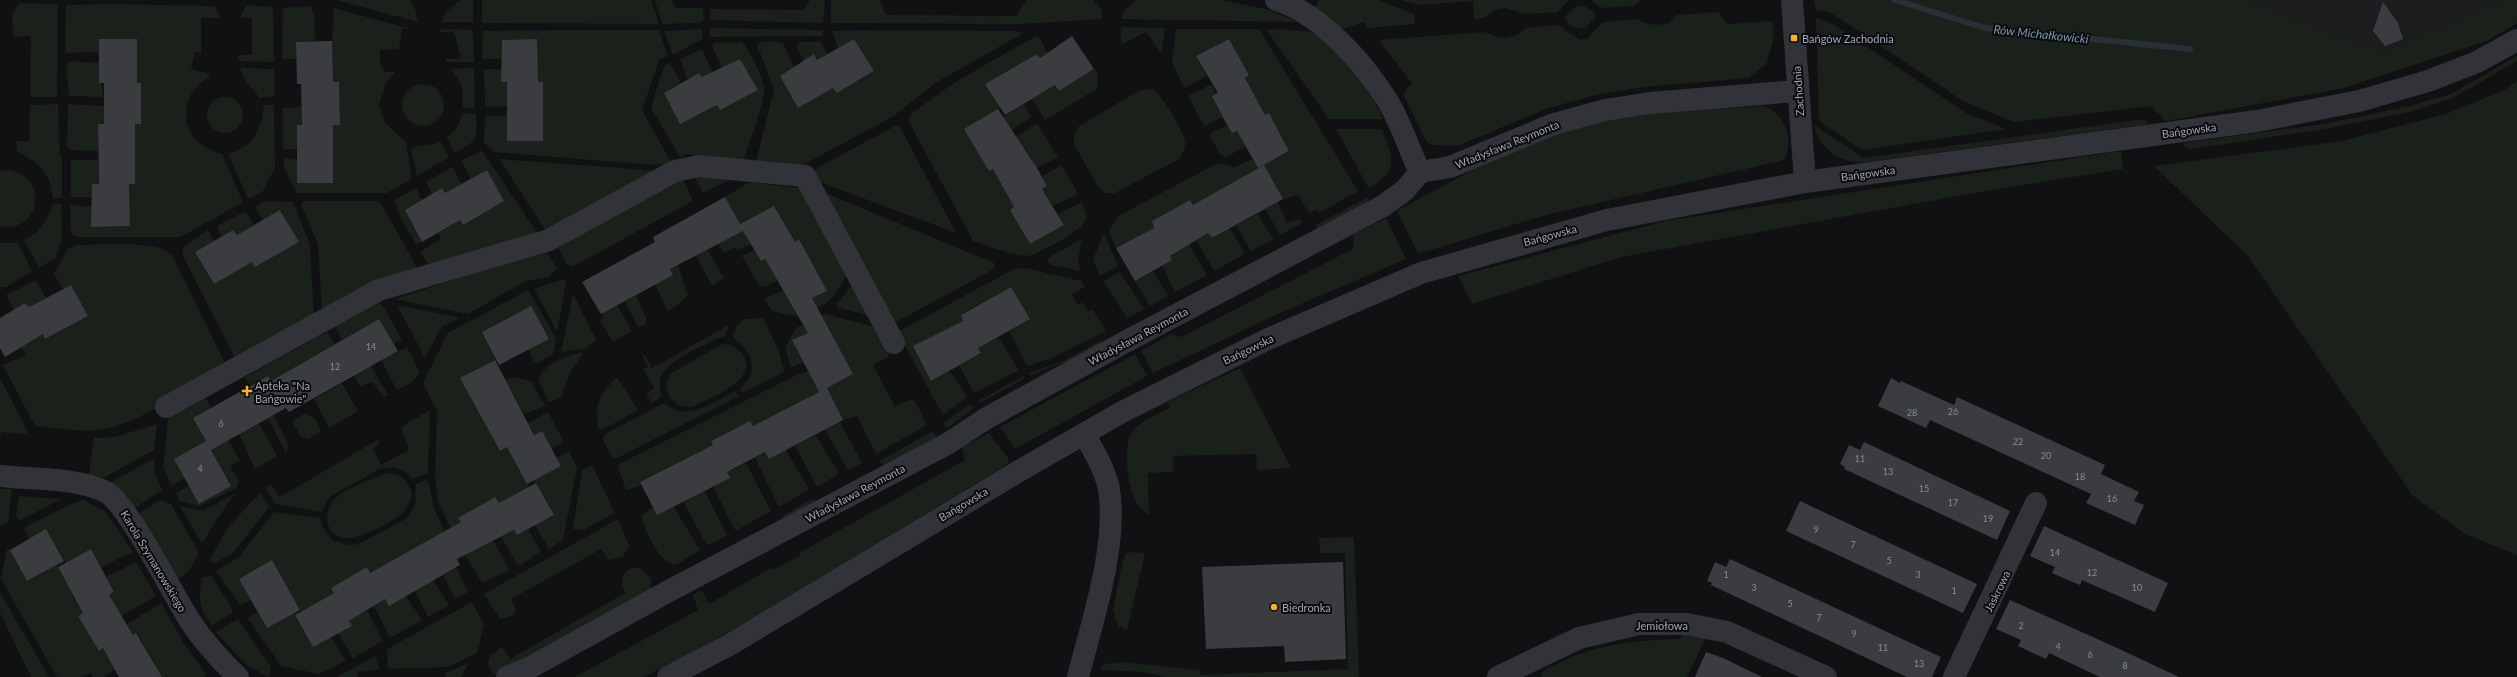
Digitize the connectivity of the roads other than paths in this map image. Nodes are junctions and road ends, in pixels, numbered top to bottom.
1 (1276, 0) edge
2 (1792, 0) edge
3 (2517, 40) edge
4 (1797, 91) junction
5 (1420, 172) junction
6 (1805, 182) junction
7 (894, 343) dead end
8 (166, 407) dead end
9 (1084, 434) junction
10 (1, 476) dead end
11 (2036, 503) dead end
12 (238, 677) edge
13 (508, 677) edge
14 (668, 677) edge
15 (1078, 677) edge
16 (1500, 677) edge
17 (1826, 677) edge
18 (1954, 677) edge

1 - 5 street
2 - 4 street, Zachodnia
3 - 6 street, Bańgowska
4 - 5 street, Władysława Reymonta
4 - 6 street, Zachodnia
5 - 13 street, Władysława Reymonta
6 - 9 street, Bańgowska
7 - 8 street
9 - 14 street, Bańgowska
9 - 15 street
10 - 12 street, Karola Szymanowskiego
11 - 18 street, Jaskrowa
16 - 17 street, Jemiołowa

